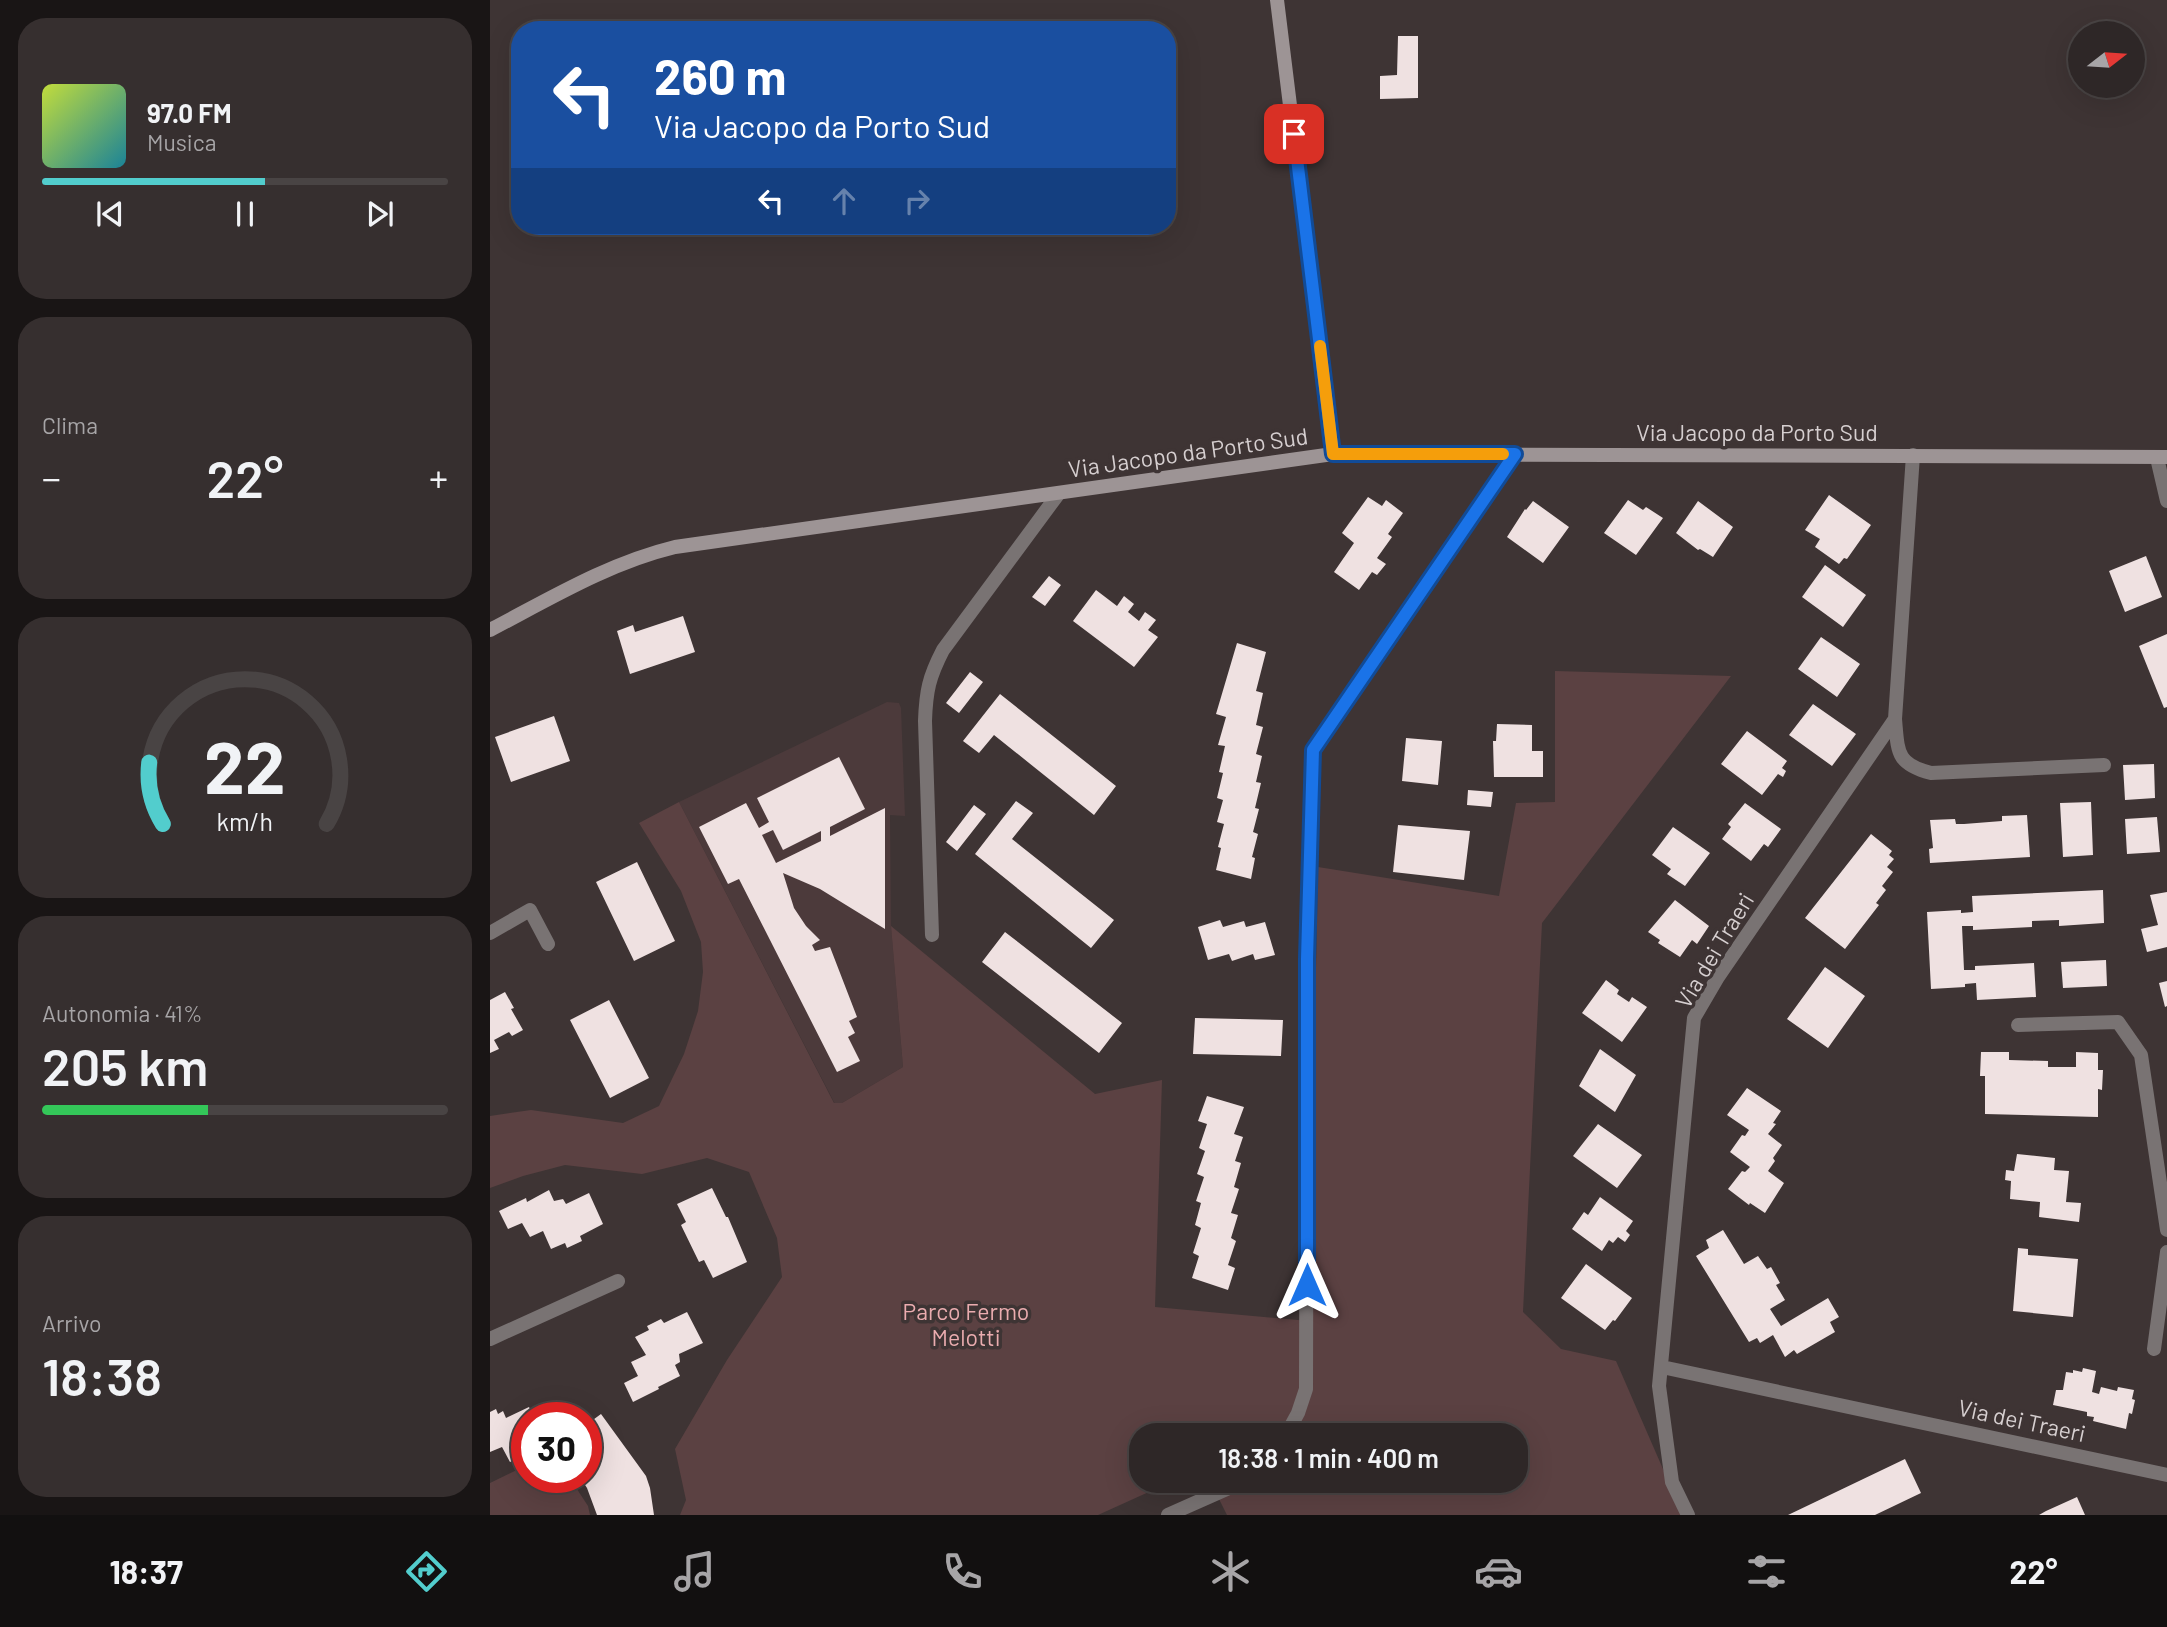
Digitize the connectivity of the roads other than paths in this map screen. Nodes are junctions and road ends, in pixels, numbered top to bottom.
1 (1278, 0) edge
2 (1333, 454) junction
3 (1515, 454) junction
4 (1913, 455) junction
5 (2162, 458) edge
6 (1059, 493) junction
7 (2167, 501) edge
8 (490, 629) edge
9 (1895, 719) junction
10 (2104, 765) dead end
11 (490, 933) edge
12 (932, 935) dead end
13 (548, 944) dead end
14 (2018, 1025) dead end
15 (2167, 1230) edge
16 (2167, 1252) edge
17 (618, 1281) dead end
18 (490, 1339) edge
19 (2154, 1349) dead end
20 (1662, 1367) junction
21 (1293, 1423) edge
22 (2167, 1475) edge
23 (1218, 1493) edge
24 (1168, 1515) edge
25 (1688, 1515) edge

1 - 2 street
2 - 3 street, Via Jacopo da Porto Sud
2 - 6 street, Via Jacopo da Porto Sud
3 - 4 street, Via Jacopo da Porto Sud
3 - 21 street
4 - 5 street, Via Jacopo da Porto Sud
4 - 9 street
5 - 7 street
6 - 8 street, Via Jacopo da Porto Sud
6 - 12 street
9 - 10 street
9 - 20 street, Via dei Traeri
11 - 13 street
14 - 15 street
16 - 19 street
17 - 18 street
20 - 22 street, Via dei Traeri
20 - 25 street, Via dei Traeri
23 - 24 street

